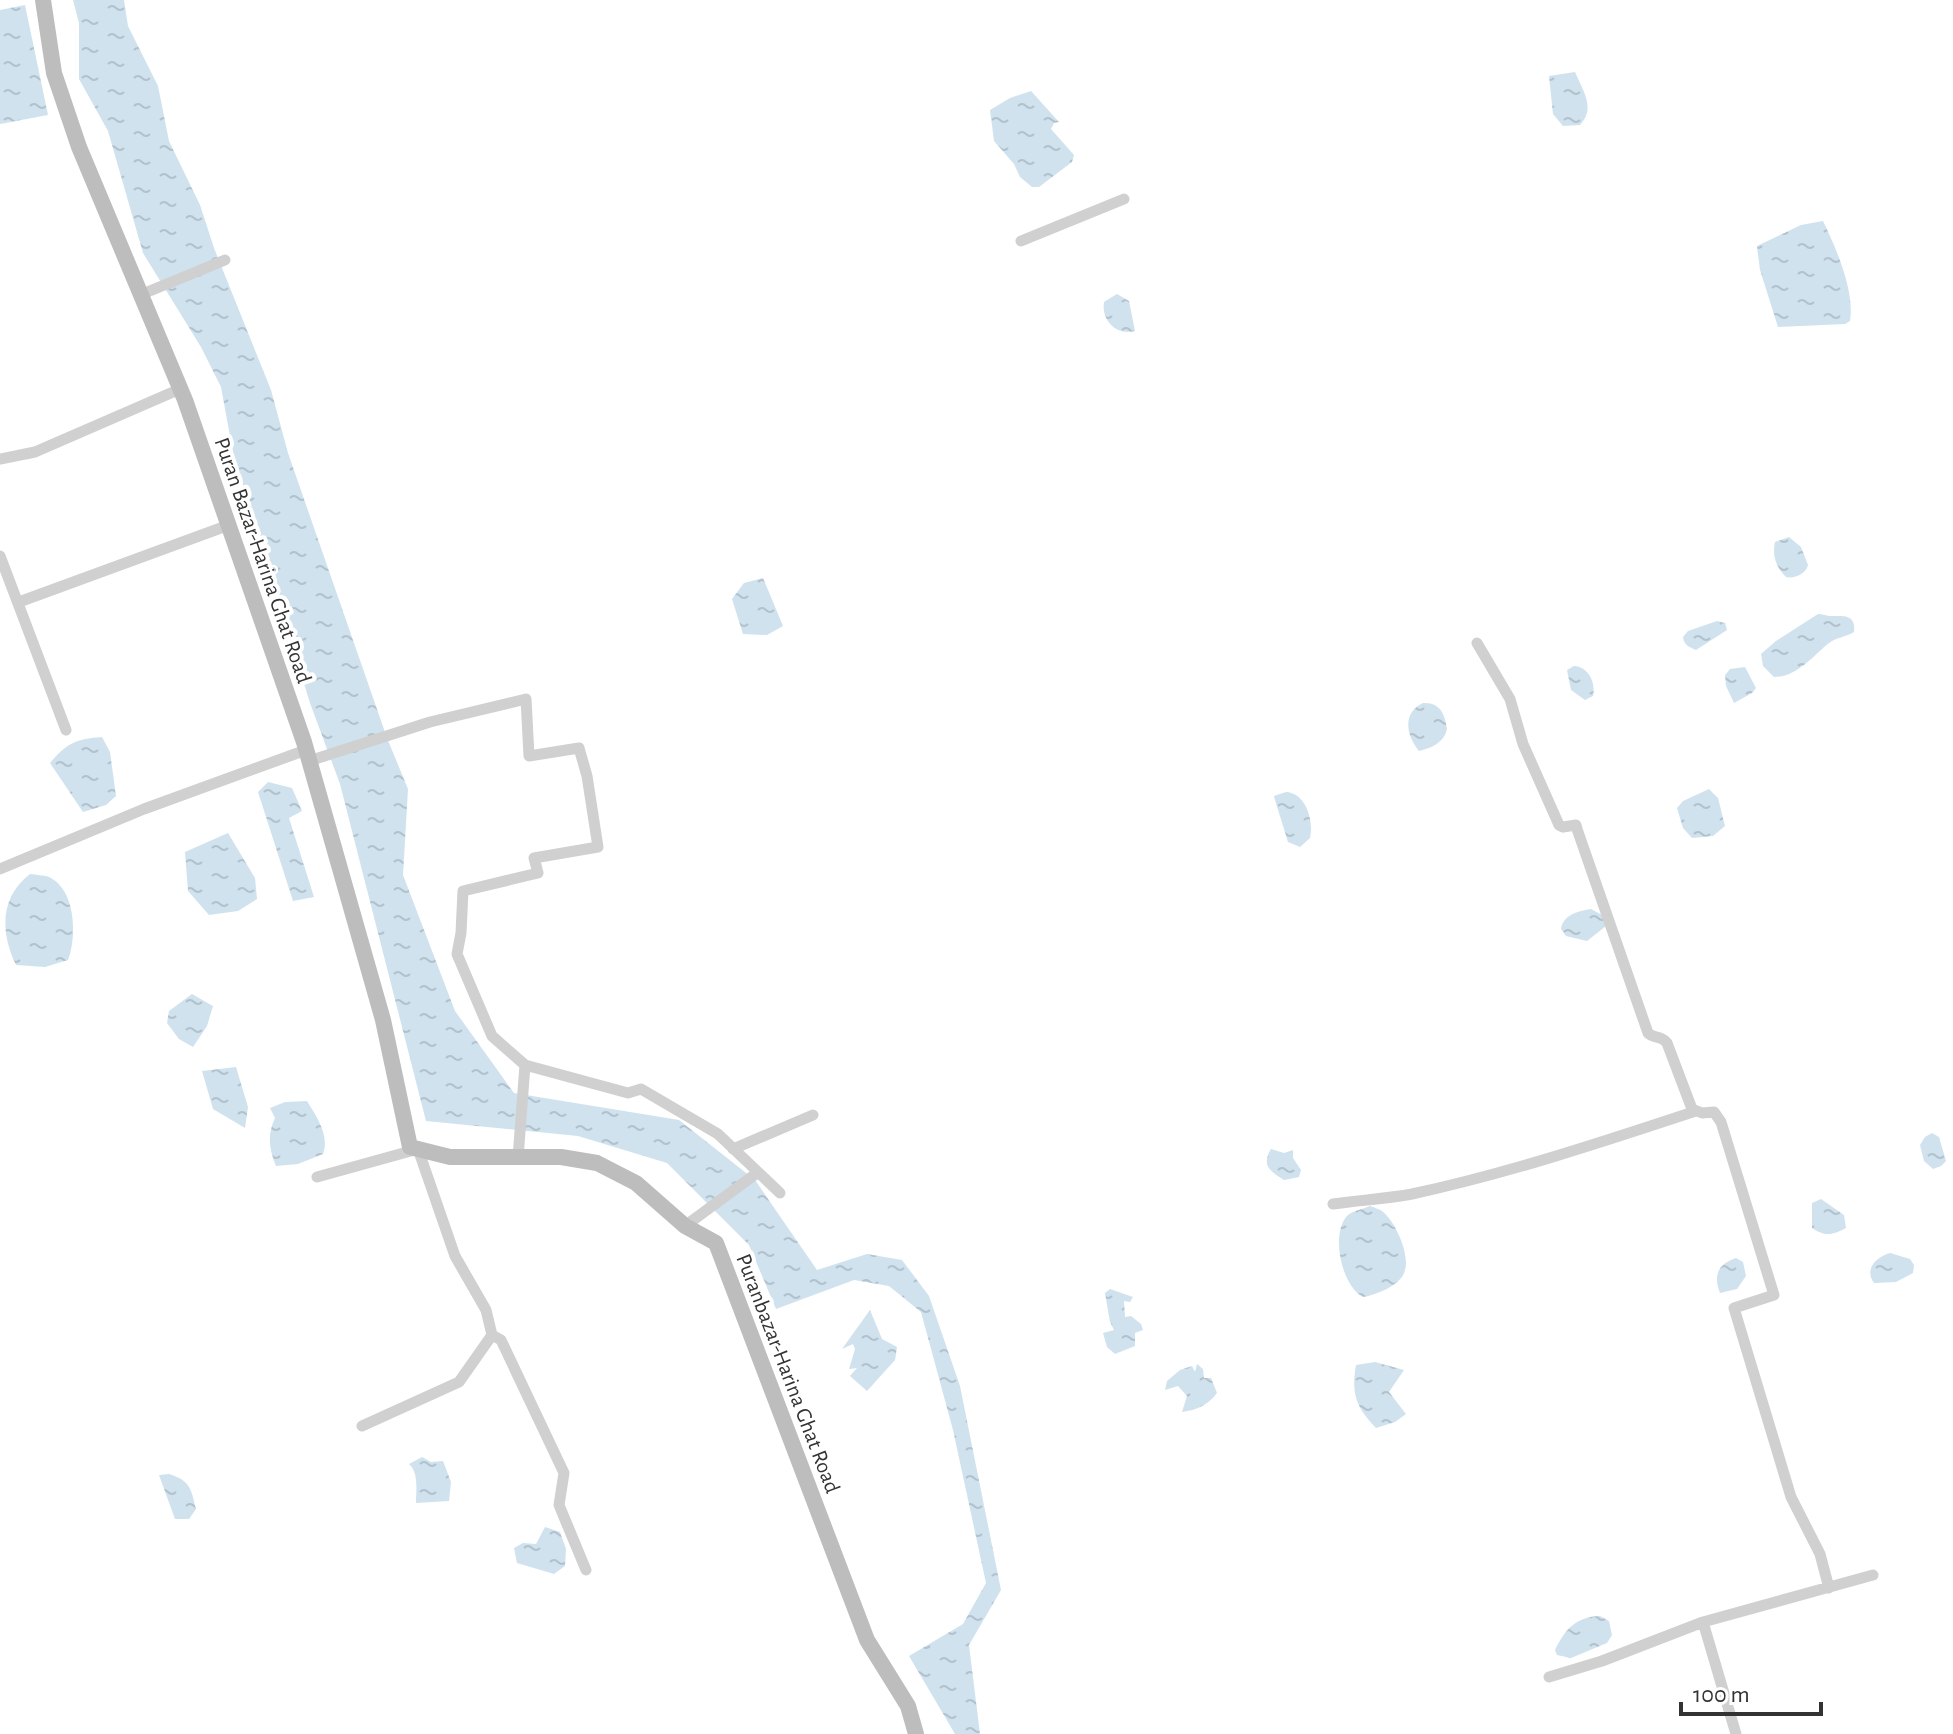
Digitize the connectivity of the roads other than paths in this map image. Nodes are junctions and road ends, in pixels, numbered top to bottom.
1 (43, 0) edge
2 (1124, 199) dead end
3 (1021, 241) dead end
4 (225, 260) dead end
5 (140, 295) junction
6 (180, 389) junction
7 (0, 459) edge
8 (229, 525) junction
9 (0, 556) edge
10 (19, 602) junction
11 (1477, 643) dead end
12 (66, 730) dead end
13 (308, 755) junction
14 (0, 869) edge
15 (525, 1065) junction
16 (1696, 1111) junction
17 (813, 1115) dead end
18 (414, 1148) junction
19 (733, 1149) junction
20 (518, 1158) junction
21 (757, 1173) junction
22 (317, 1177) dead end
23 (780, 1193) dead end
24 (1333, 1204) dead end
25 (685, 1226) junction
26 (492, 1335) junction
27 (362, 1426) dead end
28 (586, 1570) dead end
29 (1873, 1575) dead end
30 (1829, 1588) junction
31 (1703, 1622) junction
32 (1549, 1677) dead end
33 (916, 1734) edge
34 (1736, 1734) edge

1 - 5 main road, Puran Bazar-Harina Ghat Road
2 - 3 street
4 - 5 street
5 - 6 main road, Puran Bazar-Harina Ghat Road
6 - 7 street
6 - 8 main road, Puran Bazar-Harina Ghat Road
8 - 10 street
8 - 13 main road, Puran Bazar-Harina Ghat Road
9 - 10 street
10 - 12 street
11 - 16 street
13 - 14 street
13 - 15 street
13 - 18 main road, Puran Bazar-Harina Ghat Road
15 - 19 street
15 - 20 street
16 - 24 street
16 - 30 street
17 - 19 street
18 - 20 main road, Puranbazar-Harina Ghat Road
18 - 22 street
18 - 26 street
19 - 21 street
20 - 25 main road, Puranbazar-Harina Ghat Road
21 - 23 street
21 - 25 street
25 - 33 main road, Puranbazar-Harina Ghat Road
26 - 27 street
26 - 28 street
29 - 30 street
30 - 31 street
31 - 32 street
31 - 34 street

